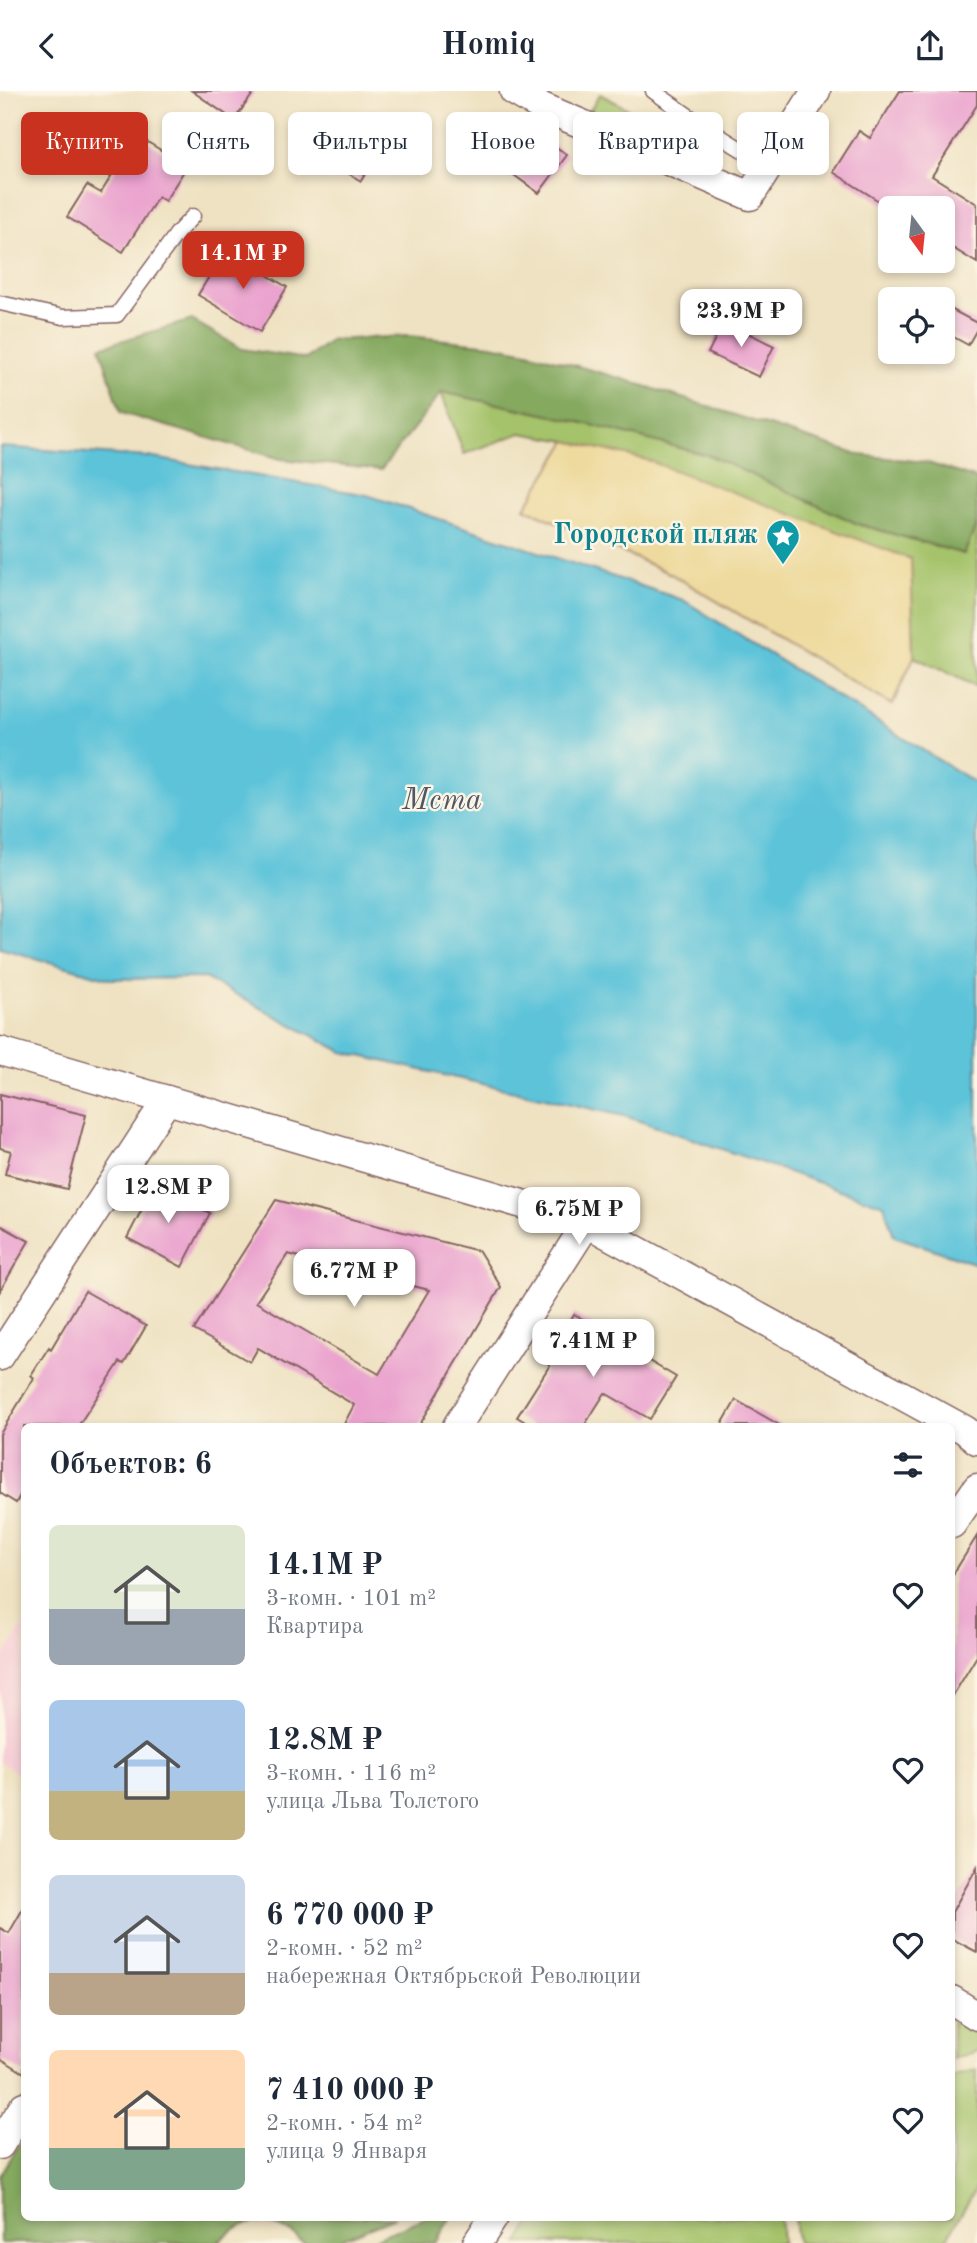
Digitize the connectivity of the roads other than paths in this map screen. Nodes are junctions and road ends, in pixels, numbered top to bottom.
1 (514, 91) edge
2 (653, 91) edge
3 (816, 91) edge
4 (803, 112) edge
5 (737, 147) edge
6 (763, 175) edge
7 (193, 216) dead end
8 (0, 303) edge
9 (0, 1051) edge
10 (167, 1100) junction
11 (587, 1223) junction
12 (0, 1356) edge
13 (459, 1423) edge
14 (952, 1423) edge
15 (955, 1425) edge
16 (977, 1440) edge
17 (977, 1488) edge
18 (955, 1520) edge
19 (955, 2002) edge
20 (977, 2016) edge
21 (13, 2112) edge
22 (0, 2145) edge
23 (491, 2221) edge
24 (477, 2243) edge

1 - 6 street
2 - 5 lane
3 - 4 street
7 - 8 lane
9 - 10 street
10 - 11 street
10 - 12 street
11 - 13 street
11 - 14 street
15 - 16 street
17 - 18 street
19 - 20 street
21 - 22 street
23 - 24 street

